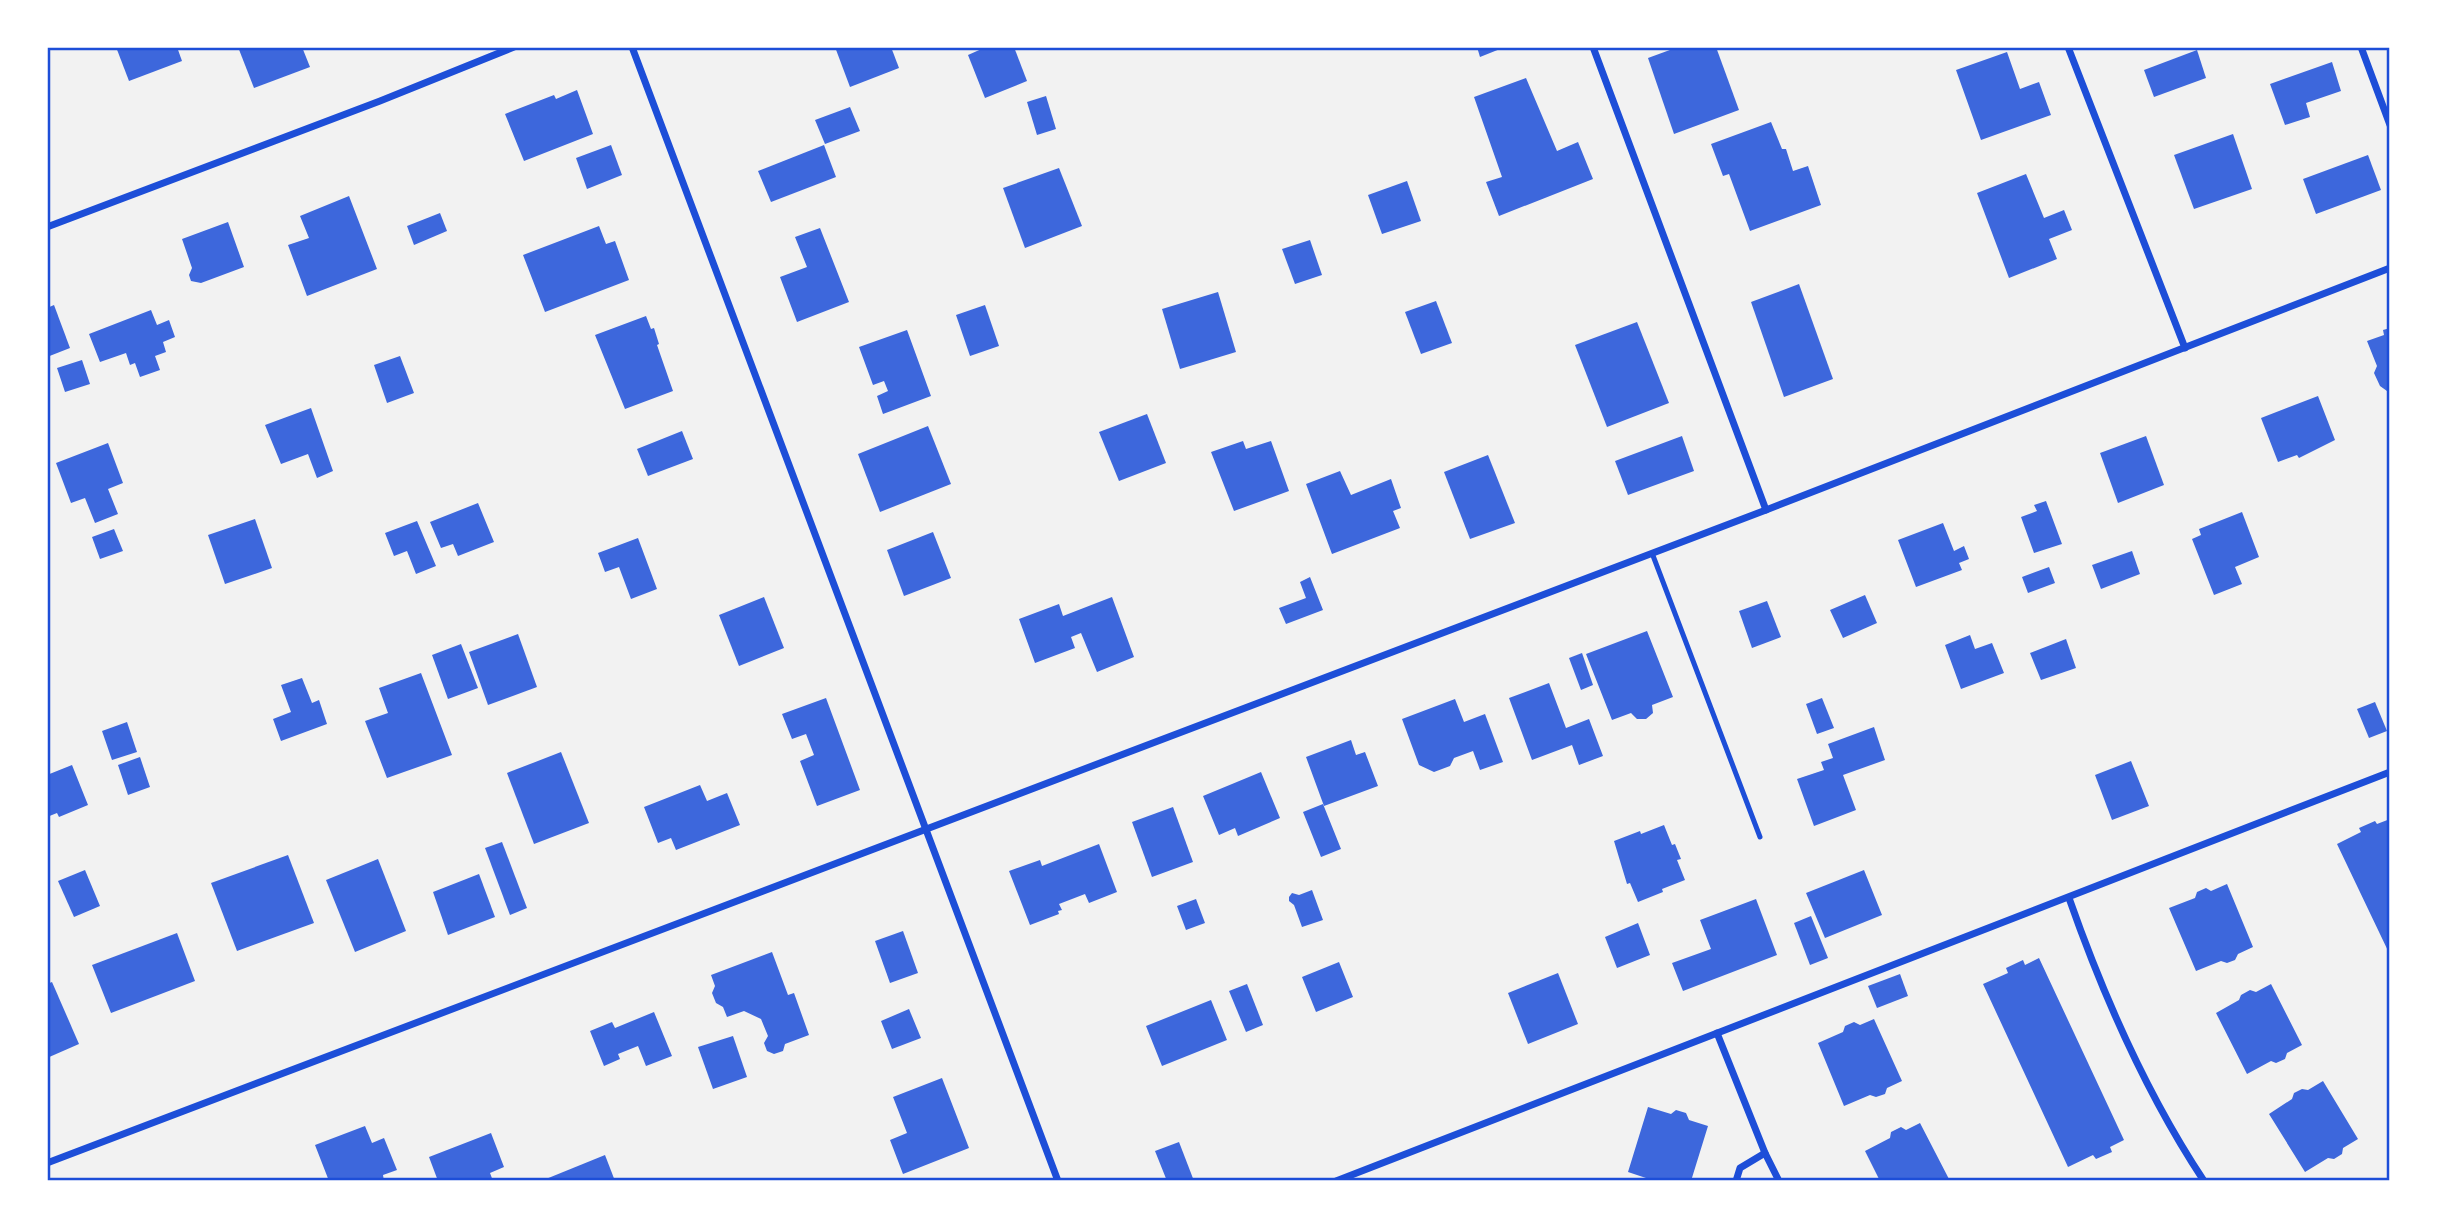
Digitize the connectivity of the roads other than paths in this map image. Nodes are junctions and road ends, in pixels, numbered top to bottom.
1 (514, 47) edge
2 (632, 47) edge
3 (1593, 47) edge
4 (2068, 47) edge
5 (2361, 47) edge
6 (2390, 125) edge
7 (47, 227) edge
8 (2390, 268) edge
9 (2185, 348) junction
10 (1766, 510) junction
11 (1652, 553) junction
12 (2390, 772) edge
13 (928, 829) junction
14 (1760, 837) dead end
15 (2069, 898) junction
16 (1717, 1034) junction
17 (1765, 1153) junction
18 (47, 1163) edge
19 (1058, 1181) edge
20 (1336, 1181) edge
21 (1736, 1181) edge
22 (1779, 1181) edge
23 (2204, 1181) edge

1 - 7 street
2 - 13 street
3 - 10 street
4 - 9 street
5 - 6 street
8 - 9 street
9 - 10 street
10 - 11 street
11 - 13 street
11 - 14 lane
12 - 15 street
13 - 18 street
13 - 19 street
15 - 16 street
15 - 23 street
16 - 17 street
16 - 20 street
17 - 21 street
17 - 22 street

